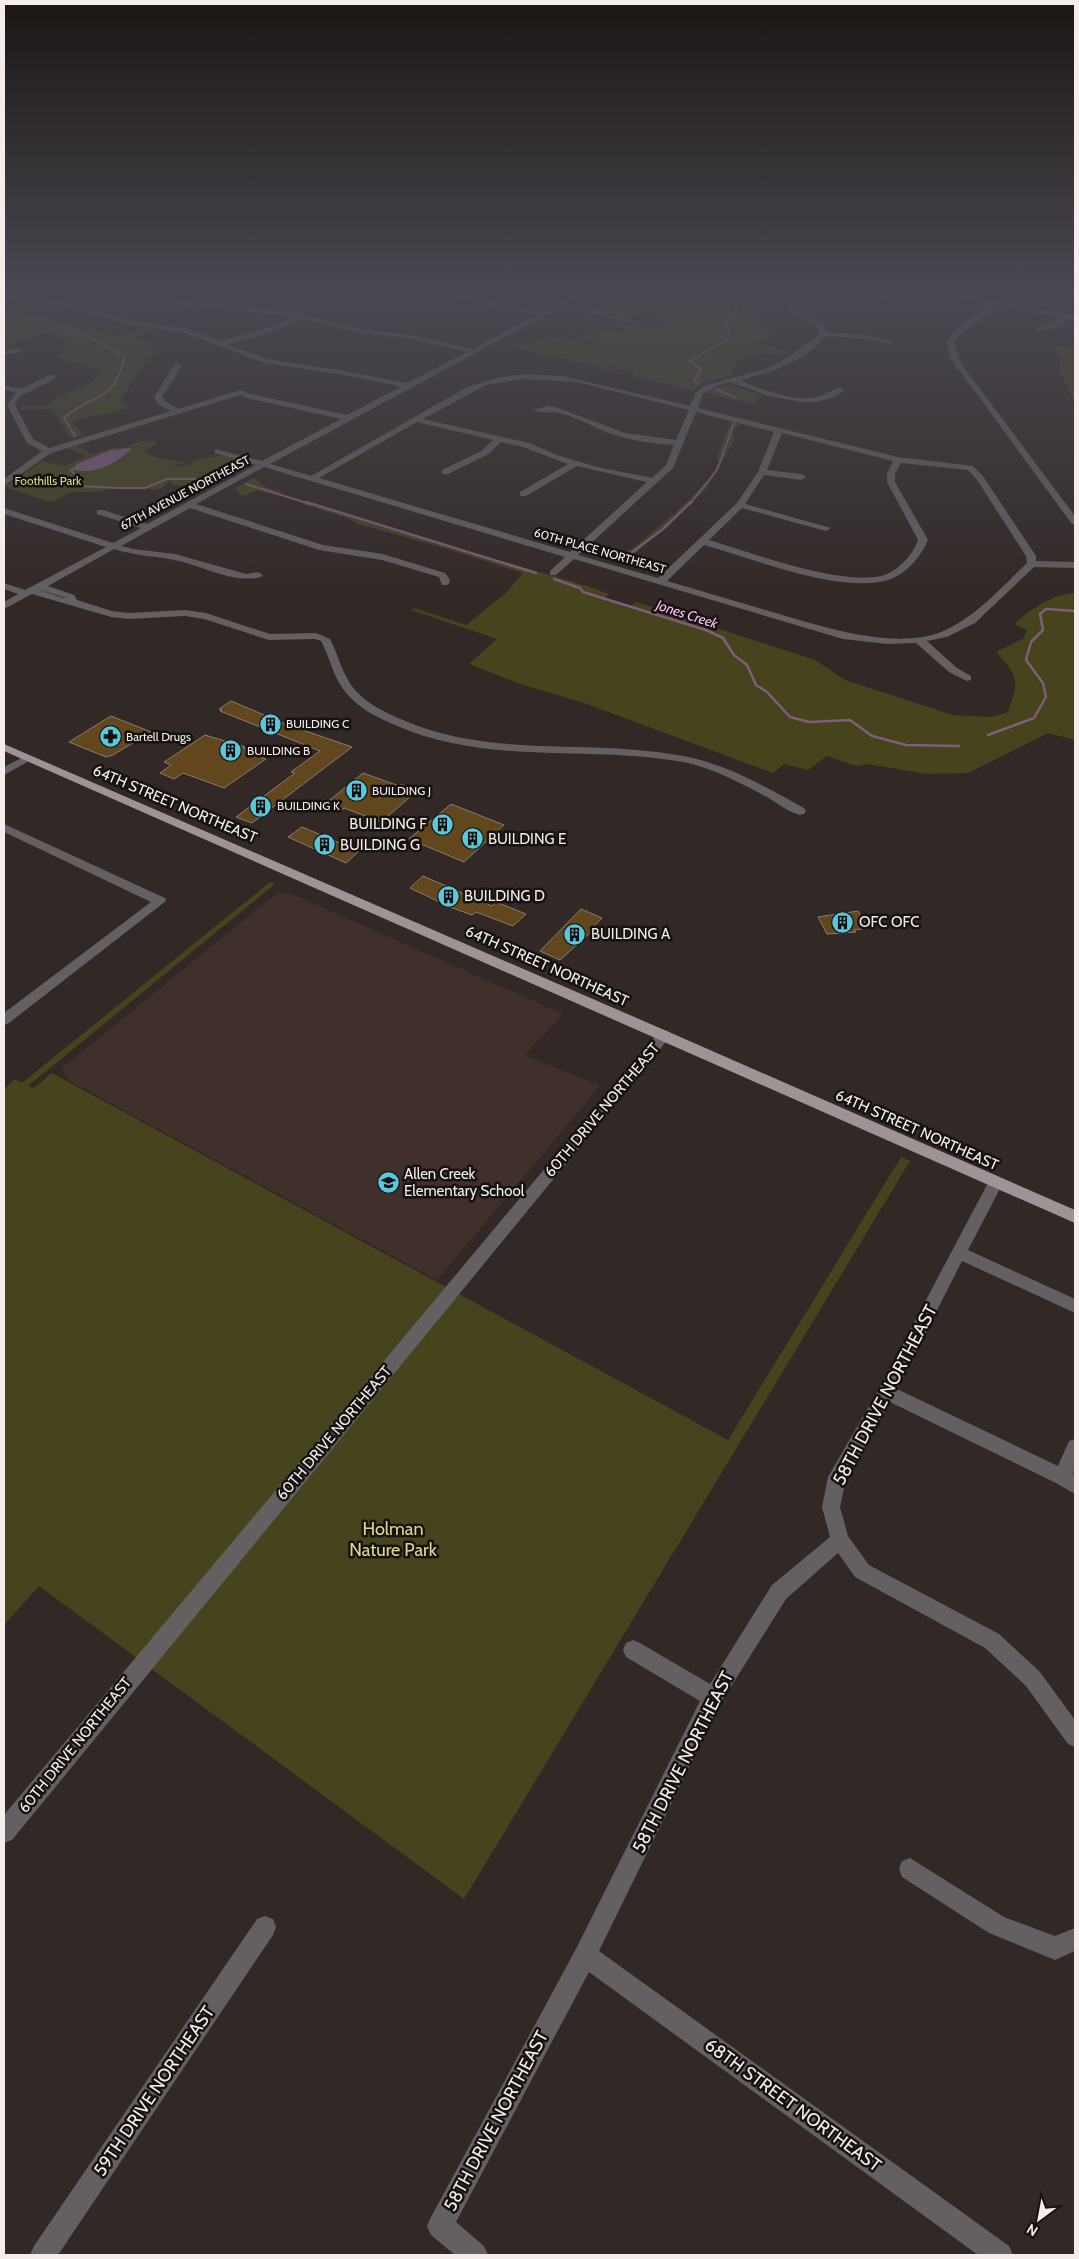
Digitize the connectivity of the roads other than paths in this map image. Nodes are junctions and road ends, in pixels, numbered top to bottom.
1 (19, 394) edge
2 (160, 394) edge
3 (232, 394) edge
4 (245, 394) edge
5 (392, 394) edge
6 (463, 394) edge
7 (637, 394) edge
8 (699, 394) edge
9 (774, 394) edge
10 (833, 394) edge
11 (981, 394) edge
12 (298, 406) junction
13 (694, 408) junction
14 (177, 410) junction
15 (537, 410) dead end
16 (287, 412) dead end
17 (348, 418) junction
18 (418, 420) junction
19 (779, 430) junction
20 (499, 439) junction
21 (679, 443) junction
22 (48, 451) junction
23 (218, 451) dead end
24 (898, 460) junction
25 (263, 464) junction
26 (574, 464) junction
27 (445, 472) dead end
28 (762, 472) junction
29 (802, 477) dead end
30 (312, 479) junction
31 (655, 481) junction
32 (4, 483) edge
33 (523, 494) dead end
34 (189, 505) junction
35 (740, 505) junction
36 (4, 512) edge
37 (100, 512) dead end
38 (1075, 522) edge
39 (148, 527) junction
40 (826, 528) dead end
41 (702, 541) junction
42 (111, 546) junction
43 (572, 556) junction
44 (1032, 564) junction
45 (1075, 566) edge
46 (553, 573) dead end
47 (258, 575) dead end
48 (660, 582) junction
49 (445, 583) dead end
50 (4, 586) edge
51 (33, 590) junction
52 (4, 606) edge
53 (920, 640) junction
54 (967, 678) dead end
55 (4, 748) edge
56 (28, 758) junction
57 (4, 772) edge
58 (800, 811) dead end
59 (4, 828) edge
60 (4, 1020) edge
61 (664, 1034) junction
62 (996, 1183) junction
63 (1075, 1217) edge
64 (960, 1254) junction
65 (1075, 1306) edge
66 (886, 1392) junction
67 (1075, 1447) edge
68 (1069, 1481) edge
69 (840, 1540) junction
70 (633, 1650) dead end
71 (713, 1697) junction
72 (1075, 1737) edge
73 (4, 1832) edge
74 (910, 1869) dead end
75 (265, 1927) dead end
76 (1075, 1939) edge
77 (585, 1955) junction
78 (43, 2255) edge
79 (475, 2255) edge
80 (1000, 2255) edge

1 - 22 street
2 - 14 street
3 - 14 street
4 - 12 street
5 - 17 street, 67TH AVENUE NORTHEAST
6 - 18 street
7 - 13 street
8 - 13 street
9 - 10 street
11 - 38 street
12 - 16 street
12 - 17 street
13 - 19 street
13 - 21 street
14 - 22 street
15 - 21 street
17 - 25 street, 67TH AVENUE NORTHEAST
18 - 20 street
18 - 30 street
19 - 24 street
19 - 28 street
20 - 26 street
20 - 27 street
21 - 31 street
22 - 32 street
23 - 25 street, 60TH PLACE NORTHEAST
24 - 41 street
24 - 44 street
25 - 30 street, 60TH PLACE NORTHEAST
25 - 34 street, 67TH AVENUE NORTHEAST
26 - 31 street
26 - 33 street
28 - 29 street
28 - 35 street
30 - 43 street, 60TH PLACE NORTHEAST
31 - 43 street
34 - 39 street, 67TH AVENUE NORTHEAST
34 - 49 street
35 - 40 street
35 - 41 street
36 - 42 street
37 - 39 street
39 - 42 street, 67TH AVENUE NORTHEAST
41 - 48 street
42 - 47 street
42 - 51 street, 67TH AVENUE NORTHEAST
43 - 46 street
43 - 48 street, 60TH PLACE NORTHEAST
44 - 45 street
44 - 53 street
48 - 53 street, 60TH PLACE NORTHEAST
50 - 51 street
51 - 52 street, 67TH AVENUE NORTHEAST
51 - 58 street
53 - 54 street
55 - 56 main road, 64TH STREET NORTHEAST
56 - 57 street
56 - 61 main road, 64TH STREET NORTHEAST
59 - 60 street
61 - 62 main road, 64TH STREET NORTHEAST
61 - 73 street, 60TH DRIVE NORTHEAST
62 - 63 main road, 64TH STREET NORTHEAST
62 - 64 street, 58TH DRIVE NORTHEAST
64 - 65 street
64 - 66 street, 58TH DRIVE NORTHEAST
66 - 68 street
66 - 69 street, 58TH DRIVE NORTHEAST
67 - 68 street
69 - 71 street, 58TH DRIVE NORTHEAST
69 - 72 street
70 - 71 street
71 - 77 street, 58TH DRIVE NORTHEAST
74 - 76 street
75 - 78 street, 59TH DRIVE NORTHEAST
77 - 79 street, 58TH DRIVE NORTHEAST
77 - 80 street, 68TH STREET NORTHEAST

